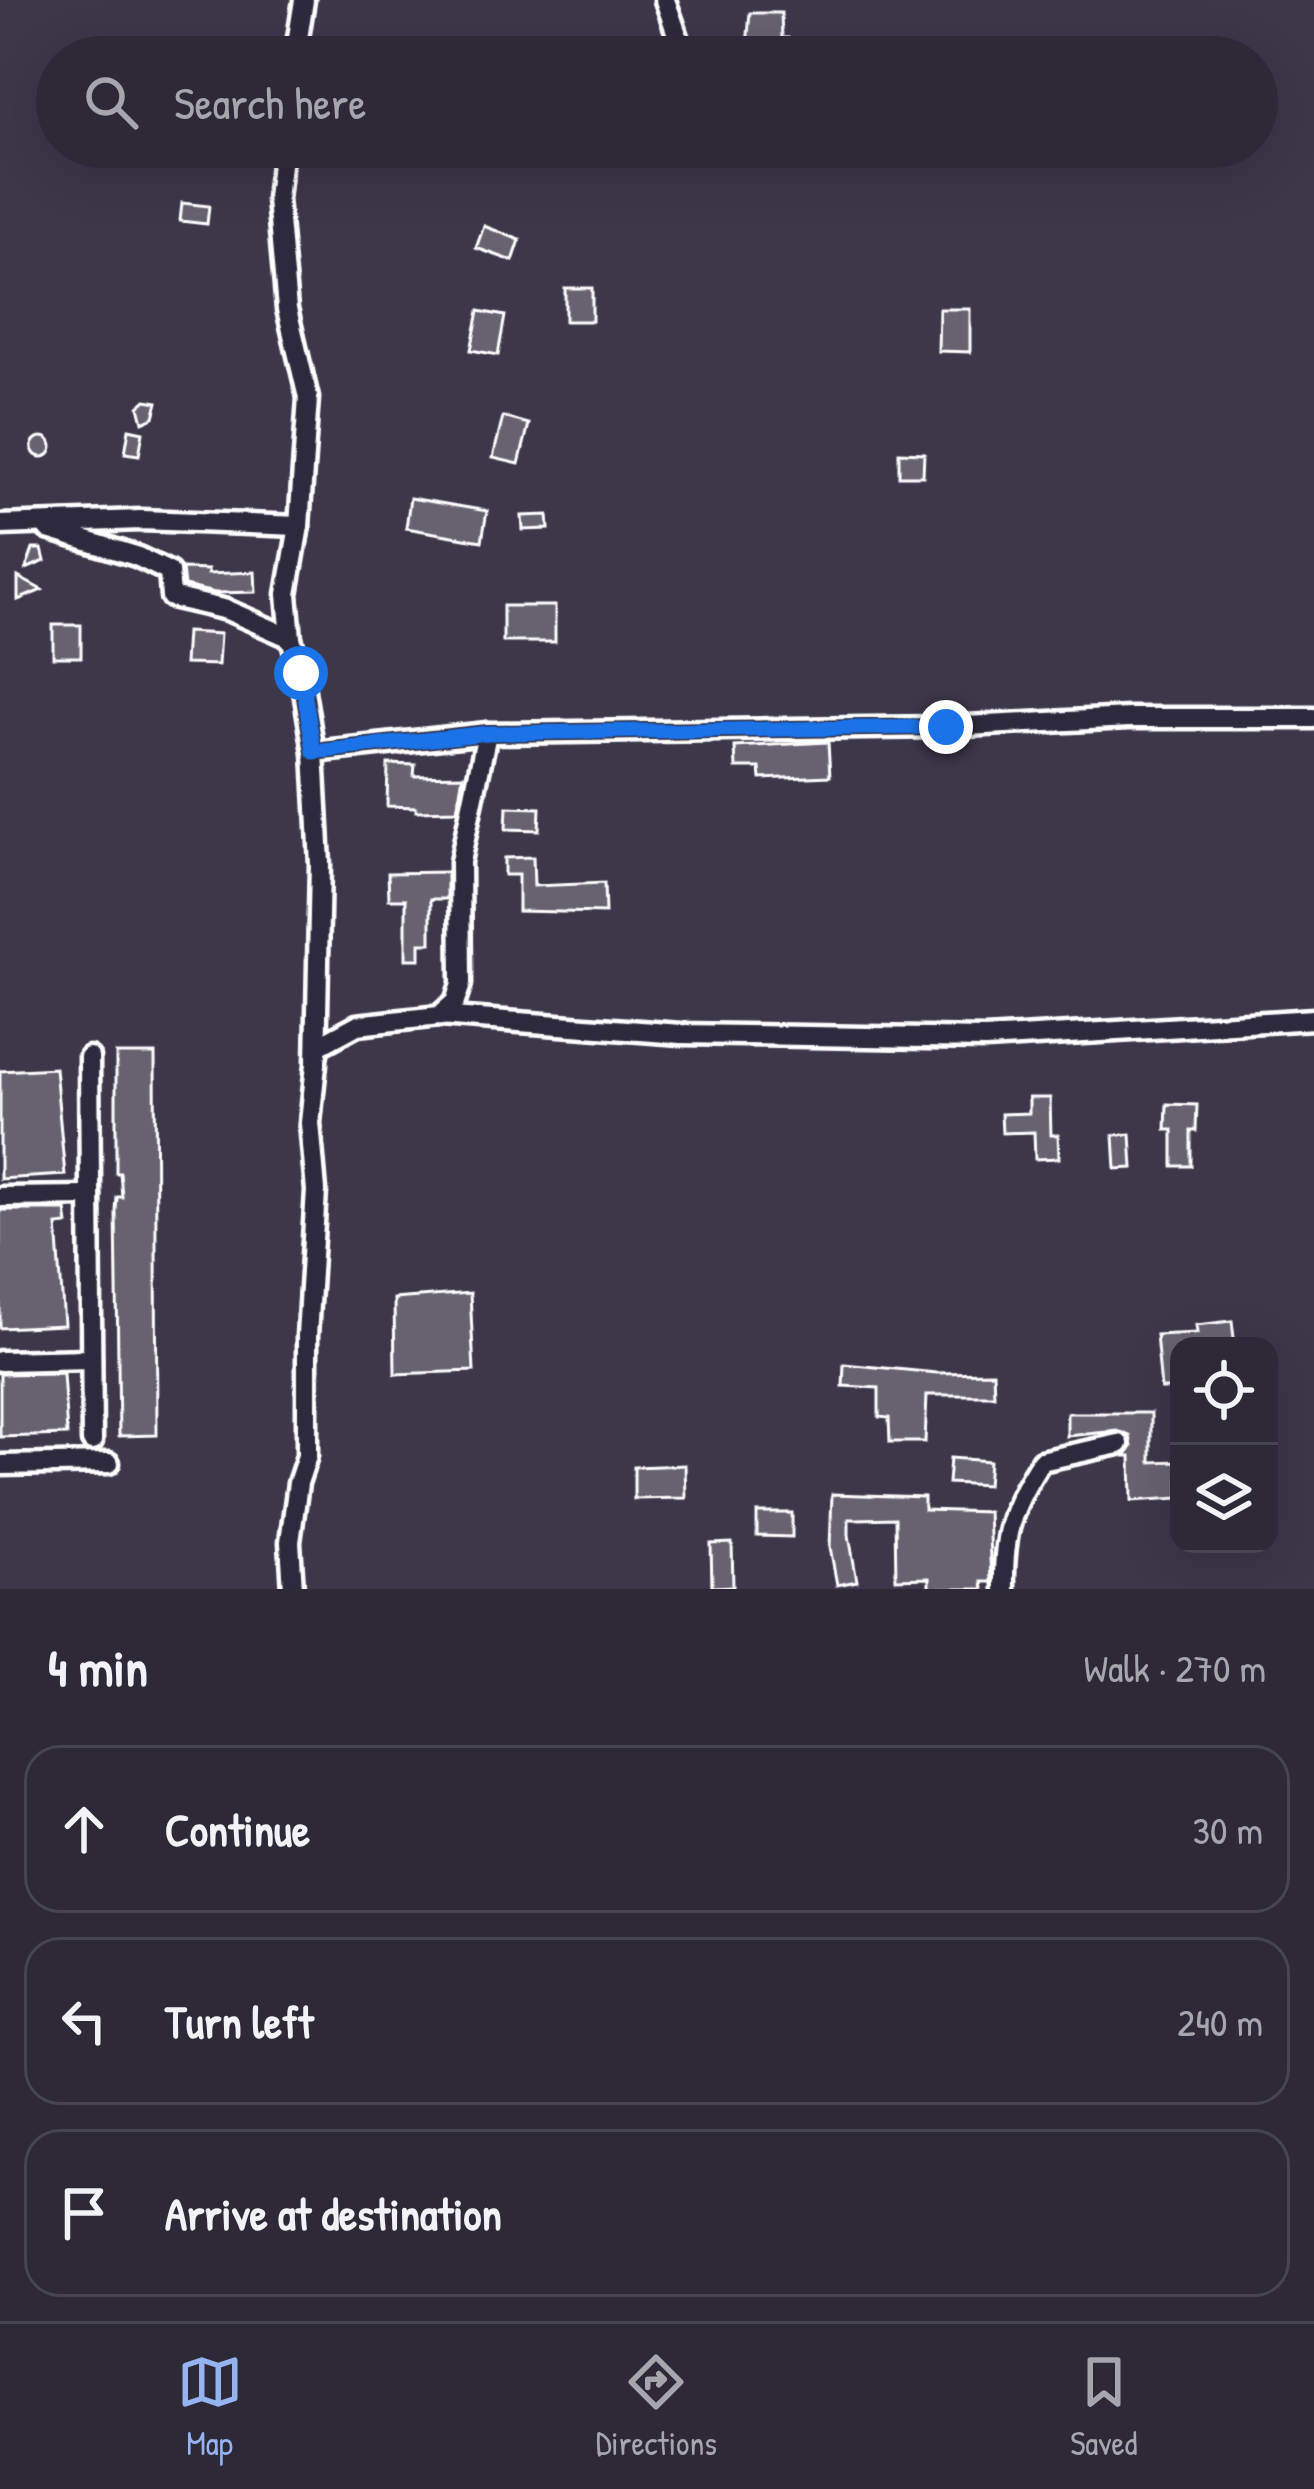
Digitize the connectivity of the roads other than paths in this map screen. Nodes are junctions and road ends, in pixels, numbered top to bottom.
1 (304, 0) edge
2 (664, 0) edge
3 (298, 36) edge
4 (677, 36) edge
5 (281, 168) edge
6 (0, 526) edge
7 (38, 526) junction
8 (298, 526) junction
9 (291, 638) junction
10 (1314, 718) edge
11 (488, 733) junction
12 (314, 752) junction
13 (440, 1016) junction
14 (1314, 1019) edge
15 (89, 1057) dead end
16 (316, 1064) junction
17 (90, 1196) junction
18 (0, 1197) edge
19 (91, 1359) junction
20 (0, 1361) edge
21 (92, 1441) dead end
22 (1119, 1444) dead end
23 (109, 1462) dead end
24 (0, 1465) edge
25 (293, 1589) edge
26 (1004, 1589) edge

1 - 3 street
2 - 4 street
5 - 8 street
6 - 7 street
7 - 8 street
7 - 9 street
8 - 9 street
9 - 12 street
10 - 11 street
11 - 12 street
11 - 13 street
12 - 16 street
13 - 14 street
13 - 16 street
15 - 17 street
16 - 25 street
17 - 18 street
17 - 19 street
19 - 20 street
19 - 21 street
22 - 26 street
23 - 24 street

